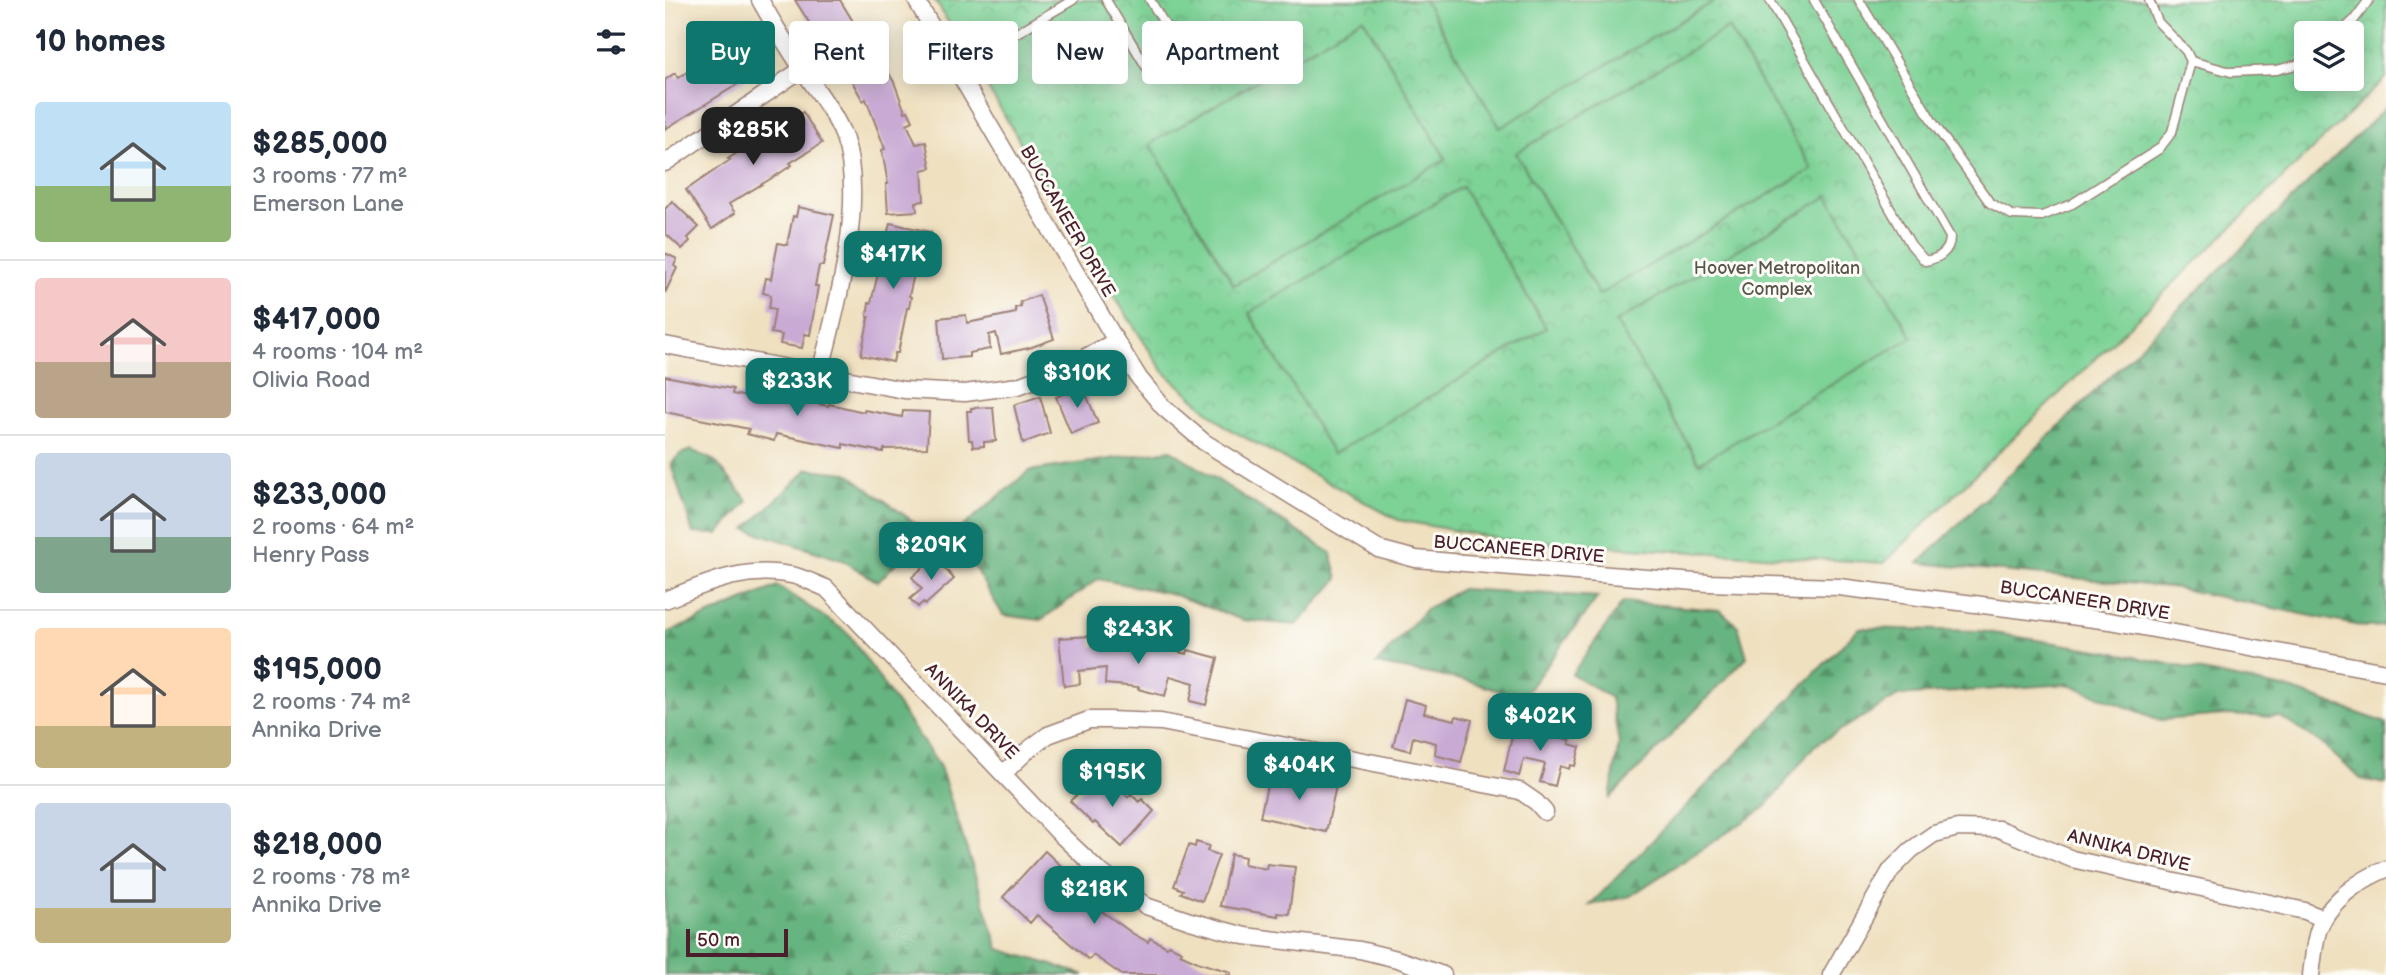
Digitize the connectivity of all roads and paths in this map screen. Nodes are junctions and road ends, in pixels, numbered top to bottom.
1 (760, 0) edge
2 (916, 0) edge
3 (1073, 0) edge
4 (1106, 0) edge
5 (1150, 0) edge
6 (1770, 0) edge
7 (1814, 0) edge
8 (1859, 0) edge
9 (2149, 0) edge
10 (2369, 0) edge
11 (929, 21) edge
12 (2353, 21) edge
13 (1018, 32) edge
14 (789, 48) edge
15 (2191, 61) junction
16 (2294, 66) edge
17 (789, 78) edge
18 (812, 84) edge
19 (966, 84) edge
20 (665, 163) edge
21 (1115, 341) junction
22 (665, 345) edge
23 (820, 373) junction
24 (665, 600) edge
25 (2386, 672) edge
26 (1004, 773) junction
27 (1545, 813) dead end
28 (2386, 869) edge
29 (2324, 919) junction
30 (1838, 972) edge
31 (1443, 975) edge
32 (2311, 975) edge

1 - 14 street
2 - 11 street, BUCCANEER DRIVE
3 - 13 lane
4 - 5 lane
6 - 7 lane
8 - 15 lane
9 - 15 lane
10 - 12 lane
15 - 16 lane
17 - 20 street
18 - 23 street
19 - 21 street, BUCCANEER DRIVE
21 - 23 street
21 - 25 street, BUCCANEER DRIVE
22 - 23 street
24 - 26 street, ANNIKA DRIVE
26 - 27 street
26 - 31 street, ANNIKA DRIVE
28 - 29 street
29 - 30 street, ANNIKA DRIVE
29 - 32 street

